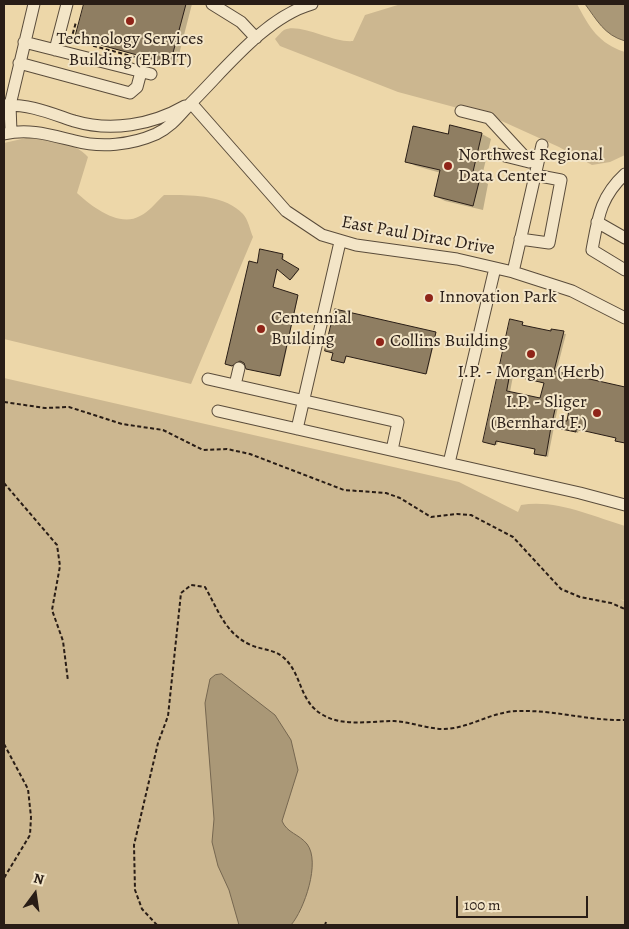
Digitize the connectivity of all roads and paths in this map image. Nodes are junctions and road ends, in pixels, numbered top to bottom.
1 (34, 4) edge
2 (67, 4) edge
3 (212, 4) edge
4 (312, 4) edge
5 (293, 7) edge
6 (76, 22) dead end
7 (58, 36) junction
8 (256, 38) junction
9 (71, 40) junction
10 (24, 42) junction
11 (55, 50) junction
12 (146, 60) dead end
13 (18, 63) junction
14 (191, 103) junction
15 (7, 105) edge
16 (461, 111) dead end
17 (8, 133) edge
18 (542, 145) dead end
19 (497, 154) dead end
20 (525, 161) junction
21 (536, 169) junction
22 (625, 174) edge
23 (597, 222) junction
24 (625, 238) edge
25 (520, 239) junction
26 (340, 242) junction
27 (495, 268) junction
28 (625, 270) edge
29 (512, 272) junction
30 (625, 316) edge
31 (239, 368) dead end
32 (208, 379) dead end
33 (235, 385) junction
34 (304, 401) junction
35 (4, 402) edge
36 (218, 411) dead end
37 (297, 429) junction
38 (392, 450) junction
39 (449, 463) junction
40 (4, 483) edge
41 (625, 505) edge
42 (625, 609) edge
43 (68, 681) dead end
44 (625, 720) edge
45 (4, 744) edge
46 (4, 878) edge
47 (326, 922) dead end
48 (157, 925) edge
49 (325, 925) edge

1 - 10 street
2 - 7 street
3 - 8 street
4 - 5 street
5 - 8 street
6 - 9 path
7 - 9 path
7 - 11 street
8 - 14 street
9 - 12 path
10 - 11 street
10 - 13 street
11 - 13 street
13 - 15 street
14 - 15 street
14 - 17 street
14 - 26 street, East Paul Dirac Drive
15 - 17 street
16 - 20 street
18 - 21 street
19 - 20 street
20 - 21 street
21 - 25 street
21 - 25 street
22 - 23 street
23 - 24 street
23 - 28 street
25 - 29 street
26 - 27 street, East Paul Dirac Drive
26 - 34 street
27 - 29 street, East Paul Dirac Drive
27 - 39 street
29 - 30 street, East Paul Dirac Drive
31 - 33 street
32 - 33 street
33 - 34 street
34 - 37 street
34 - 38 street
35 - 42 path
36 - 37 street
37 - 38 street
38 - 39 street
39 - 41 street
40 - 43 path
44 - 48 path
45 - 46 path
47 - 49 path

